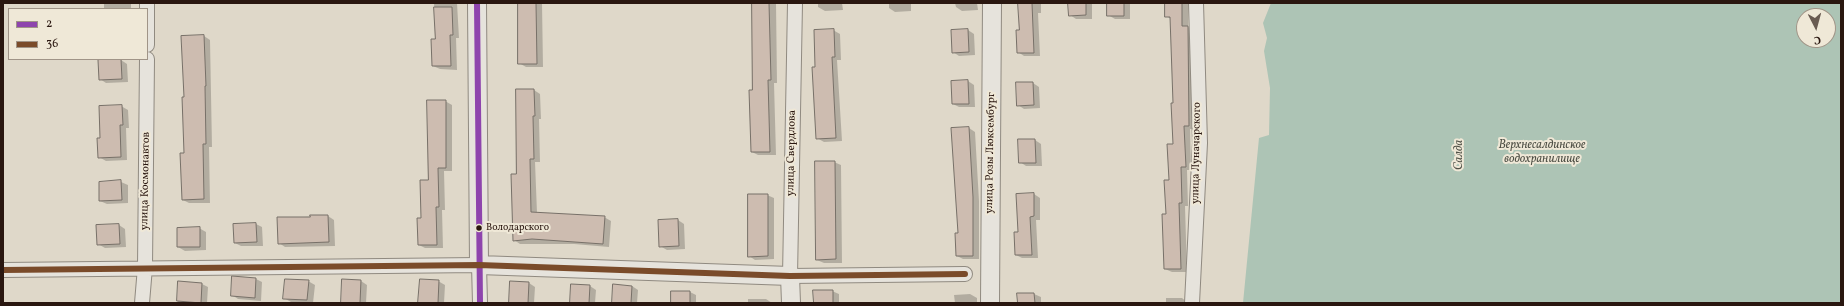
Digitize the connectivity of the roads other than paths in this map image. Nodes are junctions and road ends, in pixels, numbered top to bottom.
1 (478, 3) edge
2 (795, 3) edge
3 (992, 3) edge
4 (1196, 3) edge
5 (147, 60) edge
6 (479, 265) junction
7 (145, 267) junction
8 (3, 270) edge
9 (965, 274) dead end
10 (790, 276) junction
11 (142, 303) edge
12 (480, 303) edge
13 (791, 303) edge
14 (990, 303) edge
15 (1192, 303) edge

1 - 6 street
2 - 10 street, улица Свердлова
3 - 14 street, улица Розы Люксембург
4 - 15 street, улица Луначарского
5 - 7 street, улица Космонавтов
6 - 7 street
6 - 10 street
6 - 12 street
7 - 8 street
7 - 11 street, улица Космонавтов
9 - 10 street
10 - 13 street, улица Свердлова

